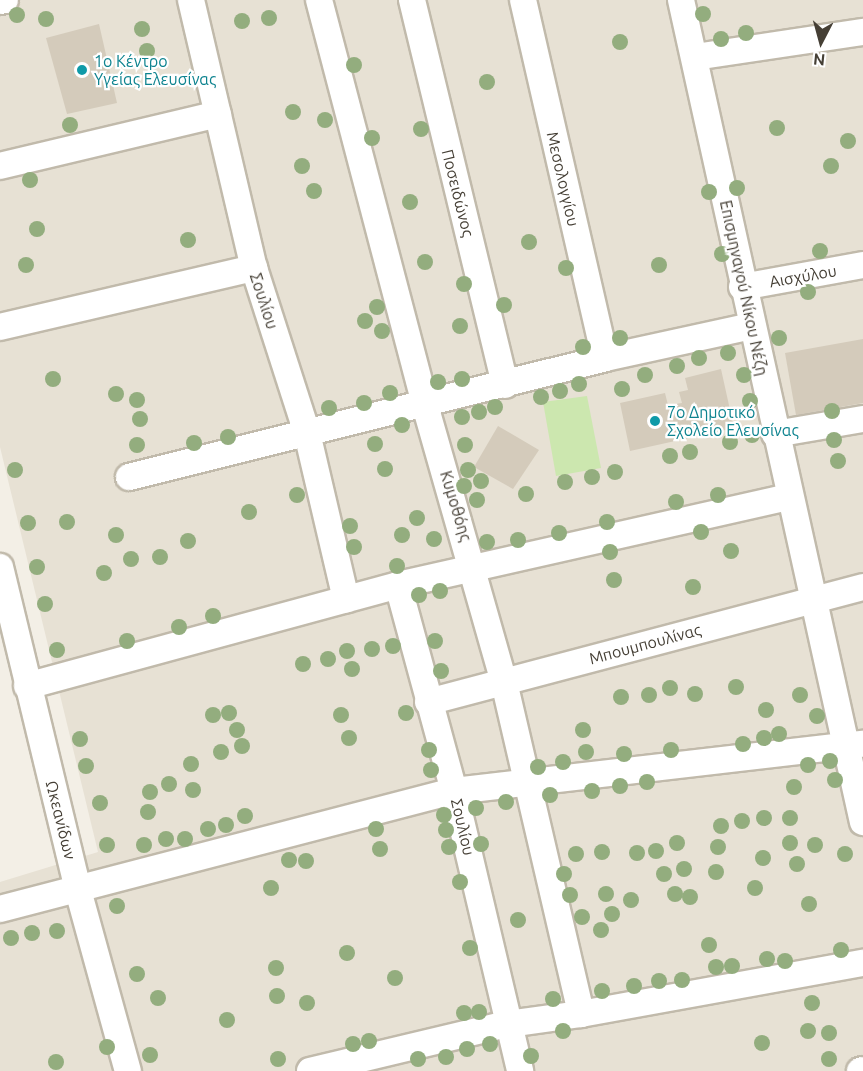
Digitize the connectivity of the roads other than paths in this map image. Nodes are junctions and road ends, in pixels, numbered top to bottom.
1 (5, 0) edge
2 (191, 0) edge
3 (319, 0) edge
4 (412, 0) edge
5 (523, 0) edge
6 (681, 0) edge
7 (0, 1) edge
8 (863, 32) edge
9 (694, 57) junction
10 (218, 114) junction
11 (0, 166) edge
12 (863, 265) edge
13 (254, 268) junction
14 (742, 287) junction
15 (752, 326) junction
16 (0, 327) edge
17 (605, 358) junction
18 (505, 385) junction
19 (425, 405) junction
20 (863, 419) edge
21 (307, 434) junction
22 (776, 434) junction
23 (129, 477) dead end
24 (790, 497) junction
25 (0, 567) edge
26 (474, 568) junction
27 (398, 585) junction
28 (863, 586) edge
29 (813, 598) junction
30 (346, 599) junction
31 (504, 682) junction
32 (27, 686) junction
33 (428, 702) junction
34 (855, 745) edge
35 (525, 783) junction
36 (454, 791) junction
37 (863, 822) edge
38 (78, 890) junction
39 (0, 909) edge
40 (863, 963) edge
41 (580, 1014) junction
42 (508, 1024) junction
43 (128, 1071) edge
44 (310, 1071) edge
45 (520, 1071) edge

1 - 7 street
2 - 10 street, Σουλίου
3 - 19 street, Κυμοθόης
4 - 18 street, Ποσειδώνος
5 - 17 street, Μεσολογγίου
6 - 9 street, Επισμηναγού Νίκου Νέζη
8 - 9 street
9 - 14 street, Επισμηναγού Νίκου Νέζη
10 - 11 street
10 - 13 street, Σουλίου
12 - 14 street, Αισχύλου
13 - 16 street
13 - 21 street, Σουλίου
14 - 15 street, Επισμηναγού Νίκου Νέζη
15 - 17 street
15 - 22 street, Επισμηναγού Νίκου Νέζη
17 - 18 street
18 - 19 street
19 - 21 street
19 - 26 street, Κυμοθόης
20 - 22 street
21 - 23 street
21 - 30 street, Σουλίου
22 - 24 street, Επισμηναγού Νίκου Νέζη
24 - 26 street
24 - 29 street, Επισμηναγού Νίκου Νέζη
25 - 32 street, Ωκεανίδων
26 - 27 street
26 - 31 street, Κυμοθόης
27 - 30 street
27 - 33 street, Σουλίου
28 - 29 street, Μπουμπουλίνας
29 - 31 street, Μπουμπουλίνας
29 - 34 street, Επισμηναγού Νίκου Νέζη
30 - 32 street
31 - 33 street, Μπουμπουλίνας
31 - 35 street, Κυμοθόης
32 - 38 street, Ωκεανίδων
33 - 36 street, Σουλίου
34 - 35 street
34 - 37 street, Επισμηναγού Νίκου Νέζη
35 - 36 street
35 - 41 street, Κυμοθόης
36 - 38 street
36 - 42 street, Σουλίου
38 - 39 street
38 - 43 street, Ωκεανίδων
40 - 41 street
41 - 42 street
42 - 44 street
42 - 45 street, Σουλίου

